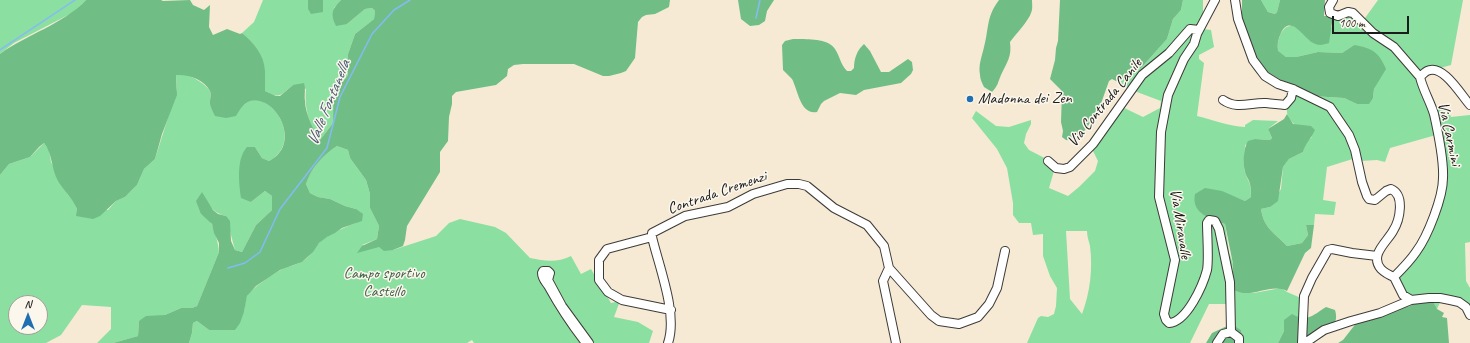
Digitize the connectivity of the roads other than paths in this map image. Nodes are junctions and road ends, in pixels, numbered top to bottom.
1 (1215, 0) edge
2 (1236, 0) edge
3 (1333, 0) edge
4 (1199, 30) junction
5 (1420, 77) junction
6 (1293, 89) junction
7 (1223, 100) dead end
8 (1470, 105) edge
9 (1048, 161) dead end
10 (652, 237) junction
11 (1005, 252) dead end
12 (1377, 256) junction
13 (889, 268) junction
14 (1394, 277) junction
15 (1411, 300) junction
16 (671, 310) junction
17 (1470, 315) edge
18 (1231, 332) junction
19 (586, 343) edge
20 (589, 343) edge
21 (668, 343) edge
22 (896, 343) edge
23 (1216, 343) edge
24 (1239, 343) edge
25 (1302, 343) edge
26 (1305, 343) edge

1 - 4 street, Via Miravalle
2 - 6 street
3 - 5 street
4 - 9 street, Via Contrada Canile
4 - 18 street, Via Miravalle
5 - 8 street, Via Carmini
5 - 14 street, Via Carmini
6 - 7 street
6 - 12 street
10 - 13 street, Contrada Cremenzi
10 - 16 street
10 - 16 street, Contrada Cremenzi
11 - 13 street
12 - 14 street
12 - 25 street
13 - 22 street
14 - 15 street
15 - 17 street
15 - 26 street
16 - 21 street
18 - 23 street
18 - 24 street
19 - 20 street

